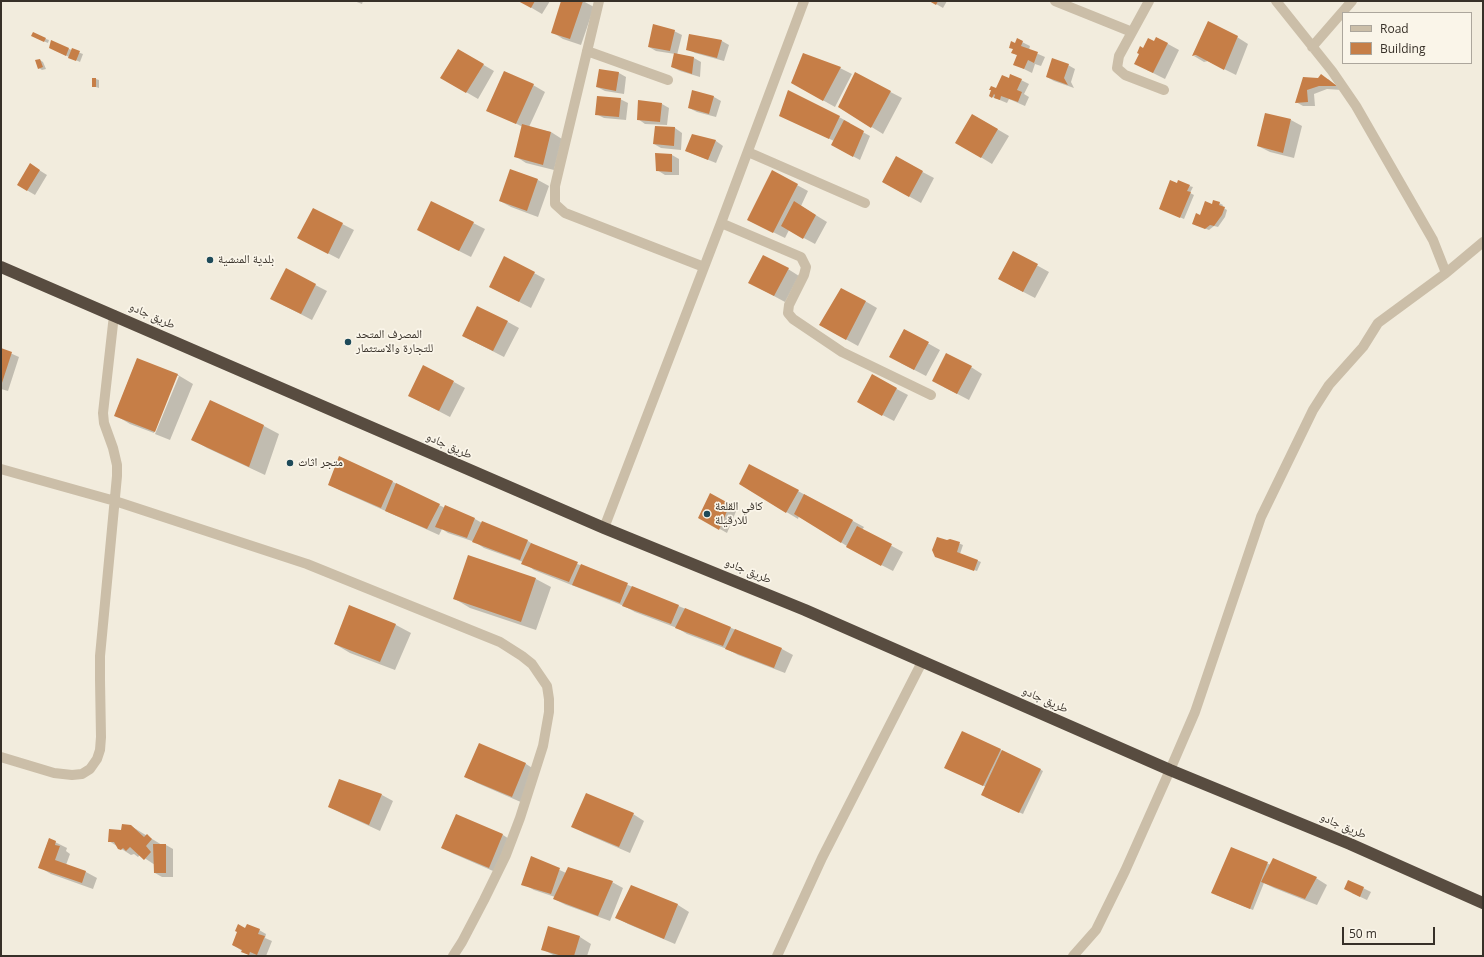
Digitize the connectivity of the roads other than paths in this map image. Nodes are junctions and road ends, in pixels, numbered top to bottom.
1 (599, 1) edge
2 (804, 1) edge
3 (1055, 1) edge
4 (1148, 1) edge
5 (1276, 1) edge
6 (1352, 1) edge
7 (1342, 12) edge
8 (1342, 12) edge
9 (1132, 32) junction
10 (1312, 46) junction
11 (587, 51) junction
12 (668, 80) dead end
13 (1164, 90) dead end
14 (748, 152) junction
15 (864, 203) dead end
16 (722, 223) junction
17 (1483, 242) edge
18 (1, 267) edge
19 (704, 267) junction
20 (1446, 273) junction
21 (114, 315) junction
22 (931, 395) dead end
23 (1, 469) edge
24 (115, 501) junction
25 (604, 528) junction
26 (922, 662) junction
27 (1, 757) edge
28 (1170, 770) junction
29 (1483, 903) edge
30 (453, 956) edge
31 (777, 956) edge
32 (1073, 956) edge

1 - 11 street
2 - 14 street
3 - 9 street
4 - 9 street
5 - 10 street
6 - 7 street
8 - 10 street
9 - 13 street
10 - 20 street
11 - 12 street
11 - 19 street
14 - 15 street
14 - 16 street
16 - 19 street
16 - 22 street
17 - 20 street
18 - 21 highway, طريق جادو
19 - 25 street
20 - 28 street
21 - 24 street
21 - 25 highway, طريق جادو
23 - 24 street
24 - 27 street
24 - 30 street
25 - 26 highway, طريق جادو
26 - 28 highway, طريق جادو
26 - 31 street
28 - 29 highway, طريق جادو
28 - 32 street

